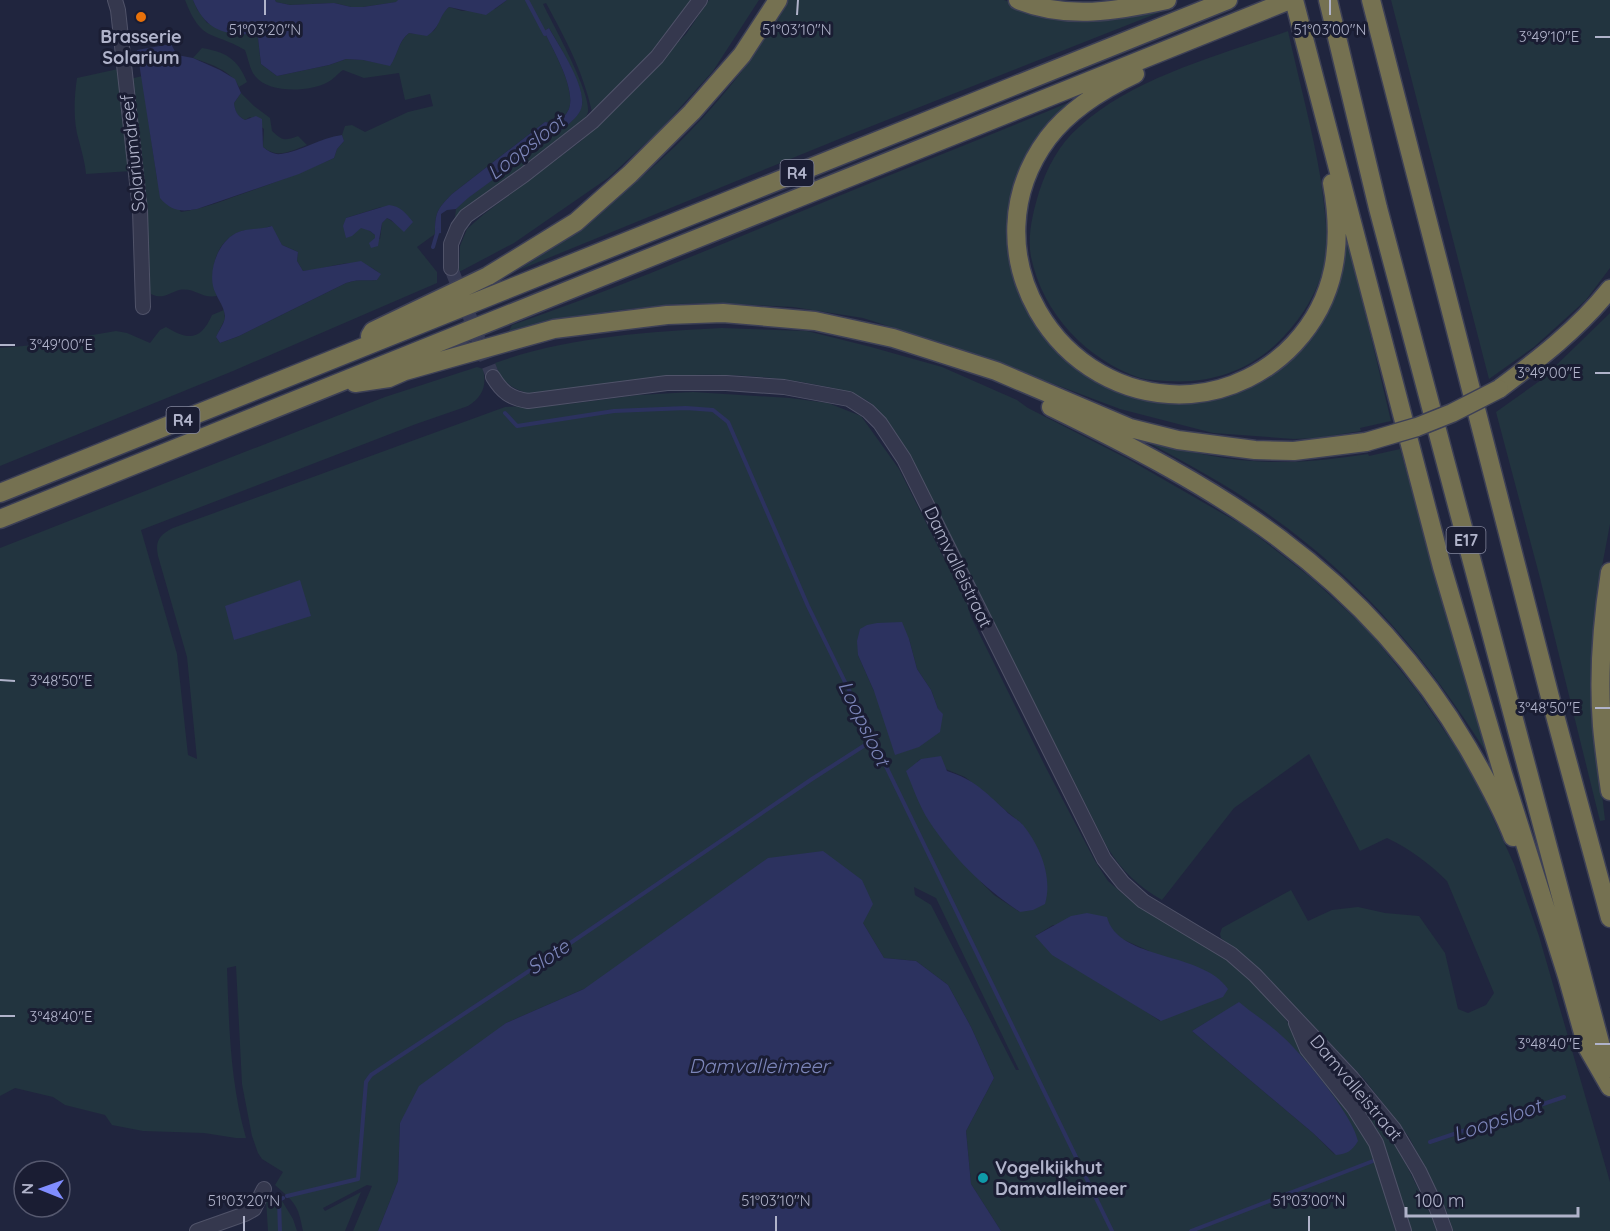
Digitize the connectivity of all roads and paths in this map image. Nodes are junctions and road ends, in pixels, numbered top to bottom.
1 (115, 0) edge
2 (700, 0) edge
3 (778, 0) edge
4 (1018, 0) edge
5 (1167, 0) edge
6 (1228, 0) edge
7 (1290, 0) edge
8 (1294, 0) edge
9 (1328, 0) edge
10 (1371, 0) edge
11 (1176, 45) junction
12 (1315, 84) junction
13 (451, 268) tunnel mouth
14 (1610, 289) edge
15 (143, 307) dead end
16 (366, 346) junction
17 (973, 365) junction
18 (493, 377) tunnel mouth
19 (324, 388) junction
20 (0, 493) edge
21 (0, 519) edge
22 (1610, 572) edge
23 (1610, 791) edge
24 (1610, 918) edge
25 (1567, 976) junction
26 (1292, 1014) junction
27 (1610, 1079) edge
28 (1610, 1087) edge
29 (264, 1190) dead end
30 (198, 1231) edge
31 (1404, 1231) edge
32 (1445, 1231) edge

1 - 15 street, Solariumdreef
2 - 13 street
3 - 16 highway
4 - 5 highway
6 - 16 highway, R4
7 - 11 highway, R4
8 - 12 highway
9 - 27 highway, E17
10 - 24 highway, E17
11 - 12 highway
11 - 19 highway, R4
12 - 25 highway
14 - 17 highway, bridge
16 - 20 highway, R4
17 - 19 highway
17 - 25 highway
18 - 26 street, Damvalleistraat
19 - 21 highway, R4
22 - 23 highway
25 - 28 highway
26 - 31 street, Damvalleistraat
26 - 32 street, Damvalleistraat
29 - 30 street

